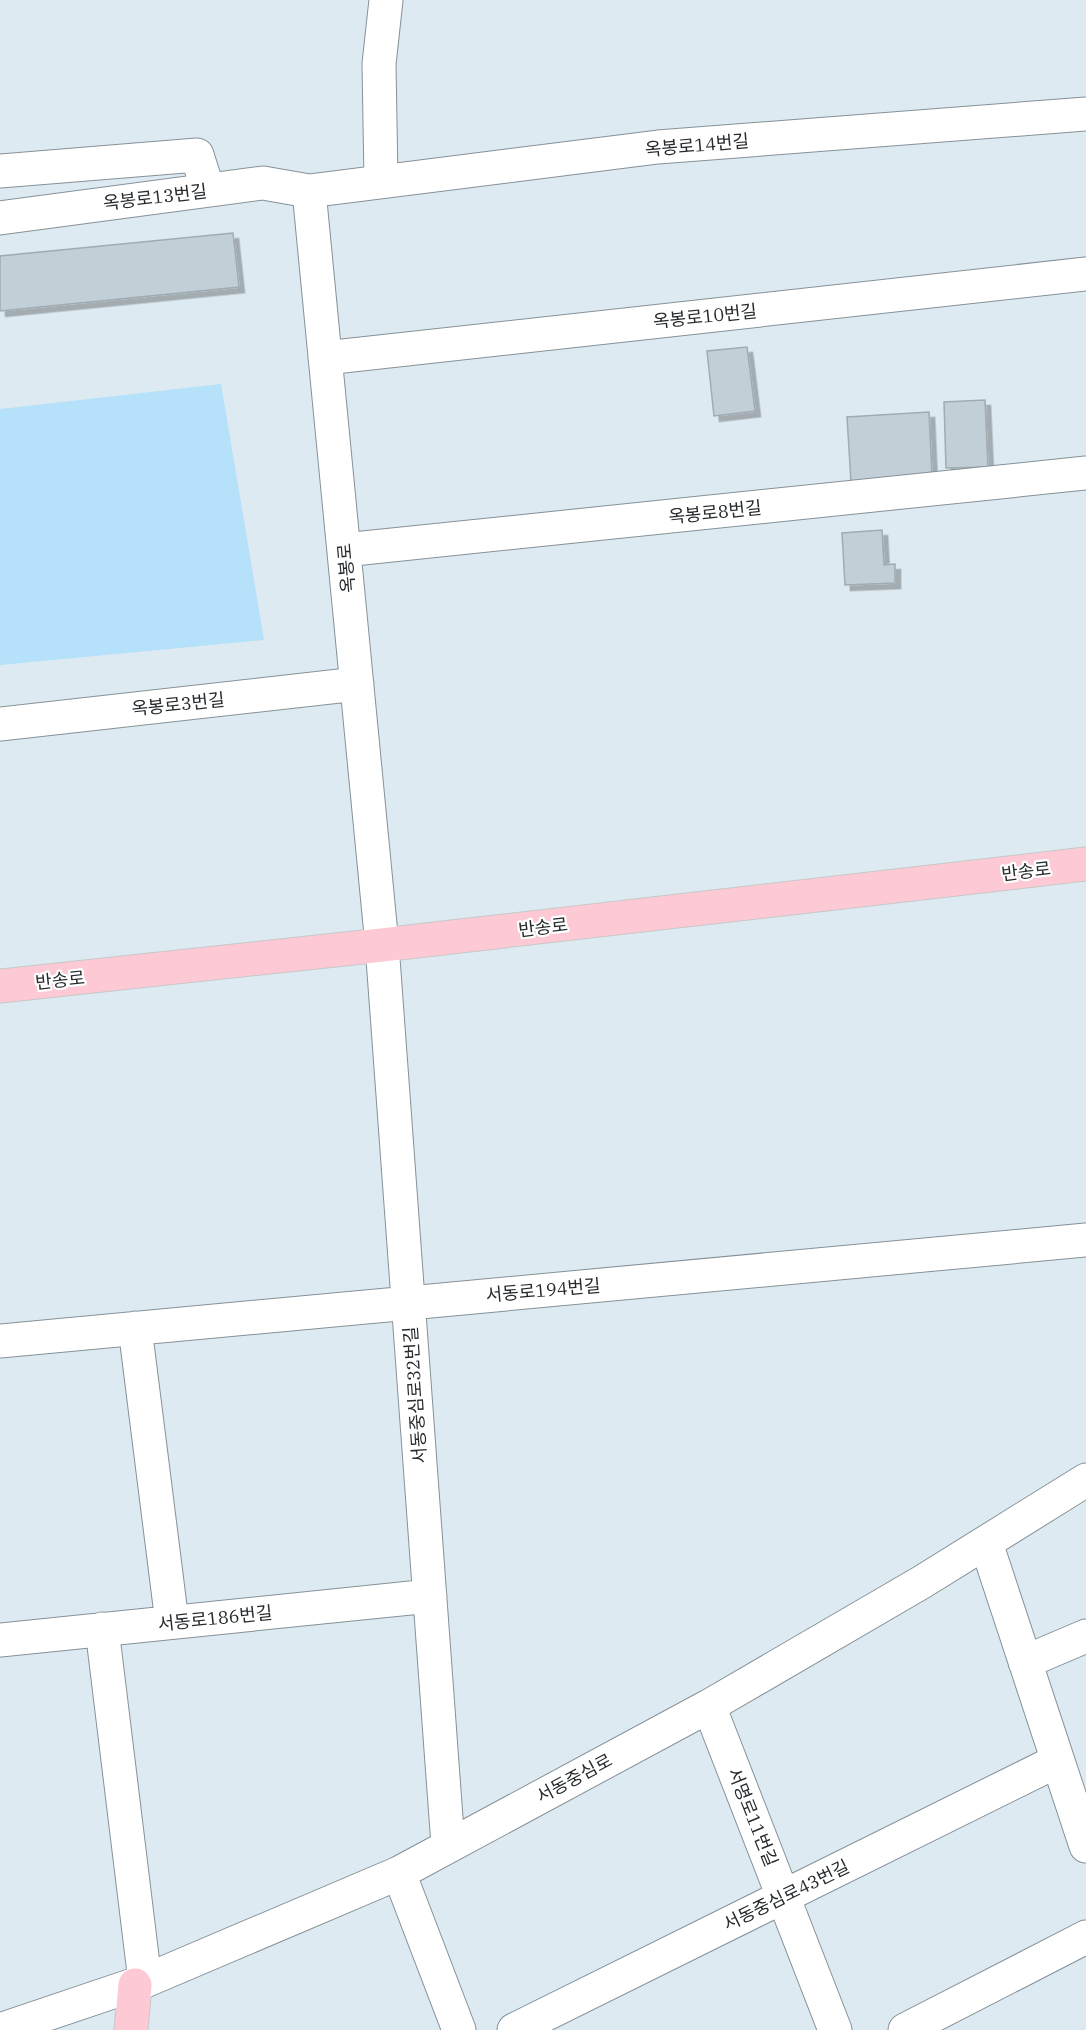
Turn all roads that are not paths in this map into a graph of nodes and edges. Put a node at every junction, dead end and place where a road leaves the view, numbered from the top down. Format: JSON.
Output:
{"nodes":[{"id":1,"x":386,"y":0,"type":"edge"},
{"id":2,"x":1086,"y":114,"type":"edge"},
{"id":3,"x":0,"y":171,"type":"edge"},
{"id":4,"x":381,"y":181,"type":"junction"},
{"id":5,"x":208,"y":190,"type":"junction"},
{"id":6,"x":309,"y":191,"type":"junction"},
{"id":7,"x":0,"y":218,"type":"edge"},
{"id":8,"x":1086,"y":274,"type":"edge"},
{"id":9,"x":325,"y":358,"type":"junction"},
{"id":10,"x":1086,"y":473,"type":"edge"},
{"id":11,"x":344,"y":550,"type":"junction"},
{"id":12,"x":357,"y":684,"type":"junction"},
{"id":13,"x":0,"y":724,"type":"edge"},
{"id":14,"x":1086,"y":864,"type":"edge"},
{"id":15,"x":382,"y":945,"type":"junction"},
{"id":16,"x":0,"y":986,"type":"edge"},
{"id":17,"x":1086,"y":1240,"type":"edge"},
{"id":18,"x":408,"y":1303,"type":"junction"},
{"id":19,"x":135,"y":1328,"type":"junction"},
{"id":20,"x":0,"y":1341,"type":"edge"},
{"id":21,"x":1086,"y":1480,"type":"edge"},
{"id":22,"x":986,"y":1543,"type":"junction"},
{"id":23,"x":430,"y":1596,"type":"junction"},
{"id":24,"x":172,"y":1622,"type":"junction"},
{"id":25,"x":102,"y":1629,"type":"junction"},
{"id":26,"x":1086,"y":1636,"type":"edge"},
{"id":27,"x":0,"y":1640,"type":"edge"},
{"id":28,"x":1025,"y":1662,"type":"junction"},
{"id":29,"x":709,"y":1706,"type":"junction"},
{"id":30,"x":1069,"y":1771,"type":"edge"},
{"id":31,"x":448,"y":1845,"type":"junction"},
{"id":32,"x":1086,"y":1846,"type":"edge"},
{"id":33,"x":399,"y":1873,"type":"junction"},
{"id":34,"x":784,"y":1896,"type":"junction"},
{"id":35,"x":1086,"y":1937,"type":"edge"},
{"id":36,"x":140,"y":1983,"type":"junction"},
{"id":37,"x":0,"y":2030,"type":"edge"},
{"id":38,"x":131,"y":2030,"type":"edge"},
{"id":39,"x":459,"y":2030,"type":"edge"},
{"id":40,"x":514,"y":2030,"type":"edge"},
{"id":41,"x":835,"y":2030,"type":"edge"},
{"id":42,"x":905,"y":2030,"type":"edge"}],
"edges":[{"from":1,"to":4,"type":"street"},
{"from":2,"to":4,"type":"street","name":"옥봉로14번길"},
{"from":3,"to":5,"type":"street"},
{"from":4,"to":6,"type":"street","name":"옥봉로14번길"},
{"from":5,"to":6,"type":"street","name":"옥봉로13번길"},
{"from":5,"to":7,"type":"street","name":"옥봉로13번길"},
{"from":6,"to":9,"type":"street","name":"옥봉로"},
{"from":8,"to":9,"type":"street","name":"옥봉로10번길"},
{"from":9,"to":11,"type":"street","name":"옥봉로"},
{"from":10,"to":11,"type":"street","name":"옥봉로8번길"},
{"from":11,"to":12,"type":"street","name":"옥봉로"},
{"from":12,"to":13,"type":"street","name":"옥봉로3번길"},
{"from":12,"to":15,"type":"street","name":"옥봉로"},
{"from":14,"to":15,"type":"main road","name":"반송로"},
{"from":15,"to":16,"type":"main road","name":"반송로"},
{"from":15,"to":18,"type":"street","name":"서동중심로32번길"},
{"from":17,"to":18,"type":"street","name":"서동로194번길"},
{"from":18,"to":19,"type":"street","name":"서동로194번길"},
{"from":18,"to":23,"type":"street","name":"서동중심로32번길"},
{"from":19,"to":20,"type":"street","name":"서동로194번길"},
{"from":19,"to":24,"type":"street"},
{"from":21,"to":22,"type":"street","name":"서동중심로"},
{"from":22,"to":28,"type":"street"},
{"from":22,"to":29,"type":"street","name":"서동중심로"},
{"from":23,"to":24,"type":"street","name":"서동로186번길"},
{"from":23,"to":31,"type":"street","name":"서동중심로32번길"},
{"from":24,"to":25,"type":"street","name":"서동로186번길"},
{"from":25,"to":27,"type":"street","name":"서동로186번길"},
{"from":25,"to":36,"type":"street"},
{"from":26,"to":28,"type":"street"},
{"from":28,"to":30,"type":"street"},
{"from":29,"to":31,"type":"street","name":"서동중심로"},
{"from":29,"to":34,"type":"street","name":"서명로11번길"},
{"from":30,"to":32,"type":"street"},
{"from":30,"to":34,"type":"street","name":"서동중심로43번길"},
{"from":31,"to":33,"type":"street","name":"서동중심로"},
{"from":33,"to":36,"type":"street","name":"서동중심로"},
{"from":33,"to":39,"type":"street"},
{"from":34,"to":40,"type":"street","name":"서동중심로43번길"},
{"from":34,"to":41,"type":"street","name":"서명로11번길"},
{"from":35,"to":42,"type":"street"},
{"from":36,"to":37,"type":"street","name":"서동중심로"},
{"from":36,"to":38,"type":"main road"}]}
